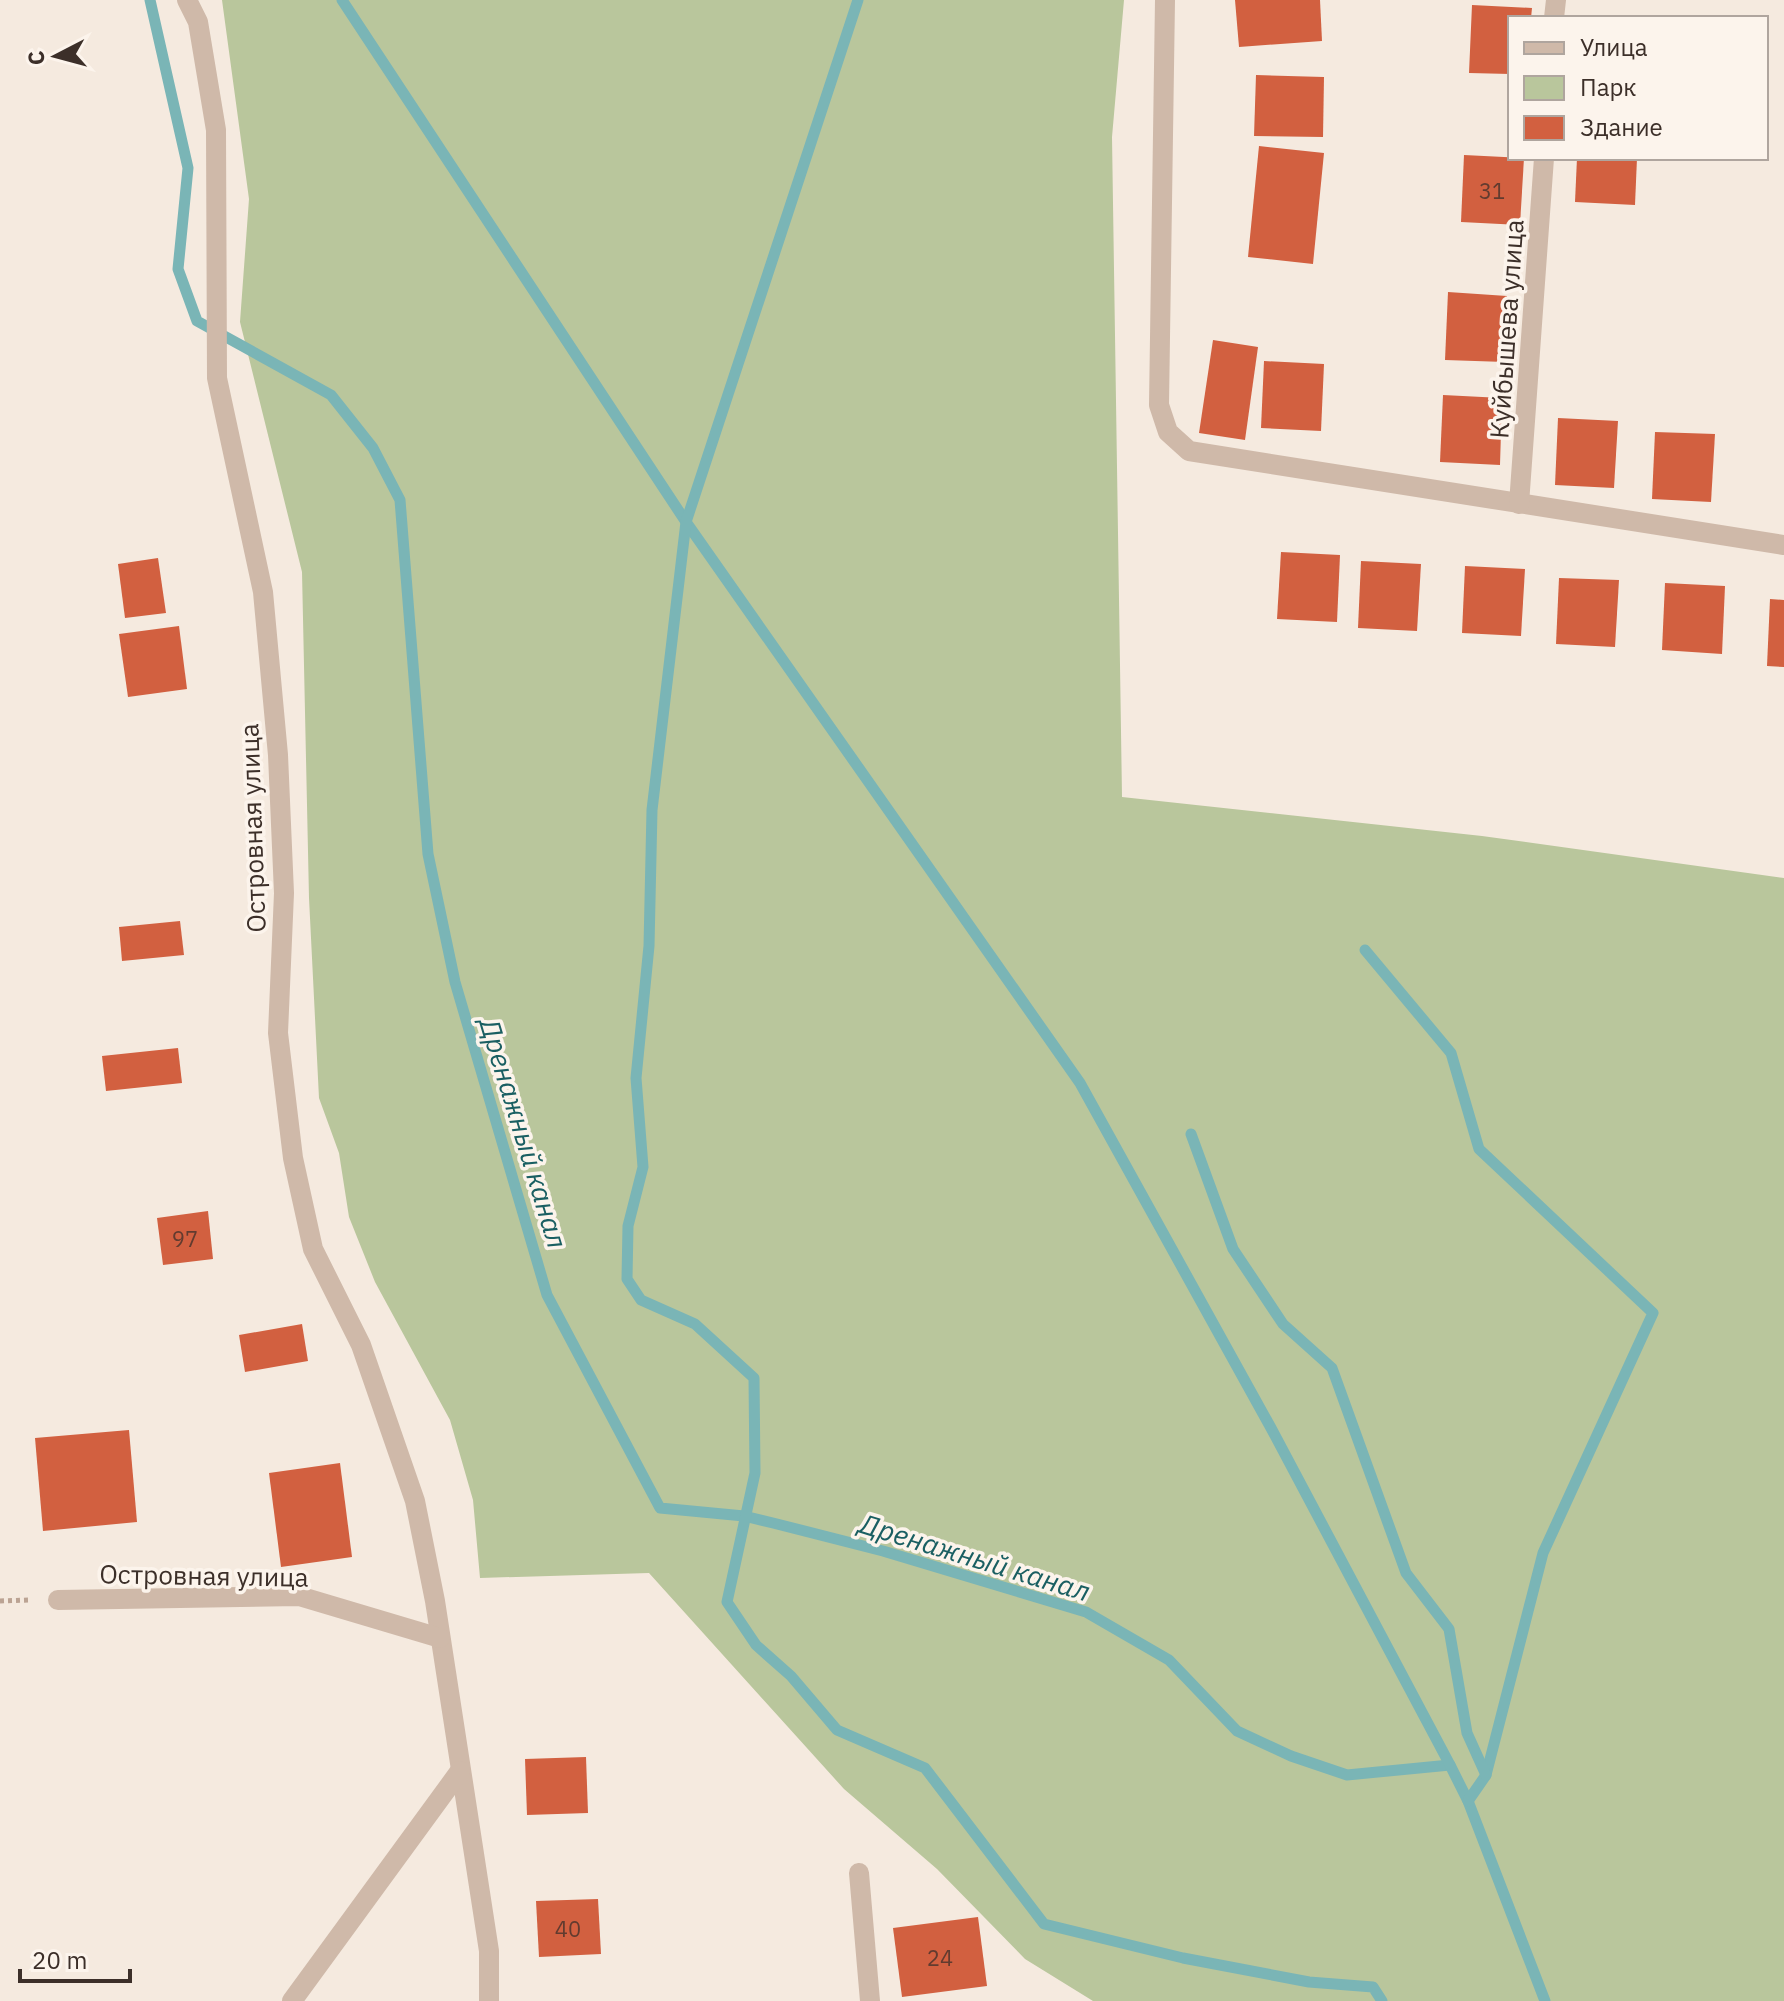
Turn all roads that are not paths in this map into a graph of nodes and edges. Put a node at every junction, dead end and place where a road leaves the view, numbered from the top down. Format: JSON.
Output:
{"nodes":[{"id":1,"x":187,"y":0,"type":"edge"},
{"id":2,"x":1165,"y":0,"type":"edge"},
{"id":3,"x":1544,"y":160,"type":"edge"},
{"id":4,"x":1519,"y":504,"type":"junction"},
{"id":5,"x":1784,"y":545,"type":"edge"},
{"id":6,"x":58,"y":1600,"type":"dead end"},
{"id":7,"x":440,"y":1638,"type":"junction"},
{"id":8,"x":460,"y":1771,"type":"junction"},
{"id":9,"x":859,"y":1873,"type":"dead end"},
{"id":10,"x":292,"y":2001,"type":"edge"},
{"id":11,"x":489,"y":2001,"type":"edge"},
{"id":12,"x":870,"y":2001,"type":"edge"}],
"edges":[{"from":1,"to":7,"type":"street","name":"Островная улица"},
{"from":2,"to":4,"type":"street"},
{"from":3,"to":4,"type":"street","name":"Куйбышева улица"},
{"from":4,"to":5,"type":"street"},
{"from":6,"to":7,"type":"street","name":"Островная улица"},
{"from":7,"to":8,"type":"street","name":"Островная улица"},
{"from":8,"to":10,"type":"street"},
{"from":8,"to":11,"type":"street","name":"Островная улица"},
{"from":9,"to":12,"type":"street"}]}
